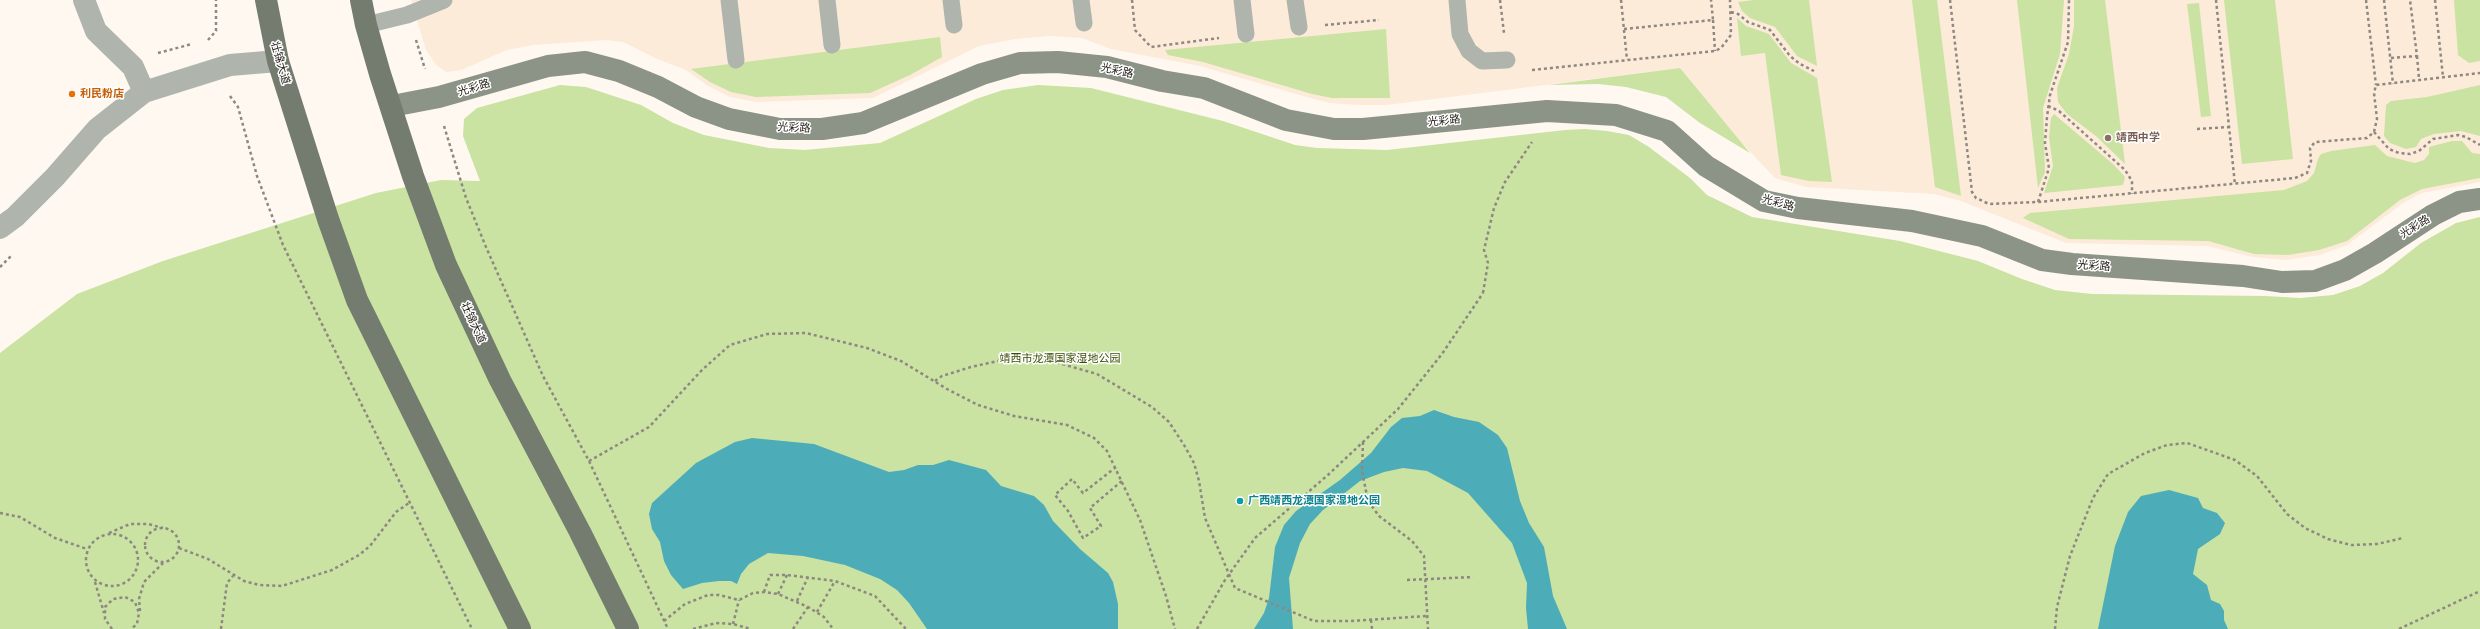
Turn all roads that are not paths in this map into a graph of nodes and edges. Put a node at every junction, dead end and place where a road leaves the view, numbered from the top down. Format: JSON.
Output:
{"nodes":[{"id":1,"x":84,"y":0,"type":"edge"},
{"id":2,"x":266,"y":0,"type":"edge"},
{"id":3,"x":361,"y":0,"type":"edge"},
{"id":4,"x":444,"y":0,"type":"edge"},
{"id":5,"x":729,"y":0,"type":"edge"},
{"id":6,"x":827,"y":0,"type":"edge"},
{"id":7,"x":951,"y":0,"type":"edge"},
{"id":8,"x":1082,"y":0,"type":"edge"},
{"id":9,"x":1242,"y":0,"type":"edge"},
{"id":10,"x":1296,"y":0,"type":"edge"},
{"id":11,"x":1457,"y":0,"type":"edge"},
{"id":12,"x":1084,"y":23,"type":"dead end"},
{"id":13,"x":366,"y":25,"type":"junction"},
{"id":14,"x":954,"y":25,"type":"dead end"},
{"id":15,"x":1299,"y":27,"type":"dead end"},
{"id":16,"x":1246,"y":34,"type":"dead end"},
{"id":17,"x":832,"y":45,"type":"dead end"},
{"id":18,"x":736,"y":60,"type":"dead end"},
{"id":19,"x":1507,"y":60,"type":"road end"},
{"id":20,"x":278,"y":61,"type":"junction"},
{"id":21,"x":144,"y":92,"type":"junction"},
{"id":22,"x":392,"y":106,"type":"junction"},
{"id":23,"x":2480,"y":199,"type":"edge"},
{"id":24,"x":0,"y":228,"type":"edge"},
{"id":25,"x":520,"y":629,"type":"edge"},
{"id":26,"x":628,"y":629,"type":"edge"}],
"edges":[{"from":1,"to":21,"type":"street"},
{"from":2,"to":20,"type":"main road","name":"壮锦大道"},
{"from":3,"to":13,"type":"main road","name":"壮锦大道"},
{"from":4,"to":13,"type":"lane"},
{"from":5,"to":18,"type":"lane"},
{"from":6,"to":17,"type":"lane"},
{"from":7,"to":14,"type":"lane"},
{"from":8,"to":12,"type":"lane"},
{"from":9,"to":16,"type":"lane"},
{"from":10,"to":15,"type":"lane"},
{"from":11,"to":19,"type":"lane"},
{"from":13,"to":22,"type":"main road","name":"壮锦大道"},
{"from":20,"to":21,"type":"street"},
{"from":20,"to":25,"type":"main road","name":"壮锦大道"},
{"from":21,"to":24,"type":"street"},
{"from":22,"to":23,"type":"street","name":"光彩路"},
{"from":22,"to":26,"type":"main road","name":"壮锦大道"}]}
